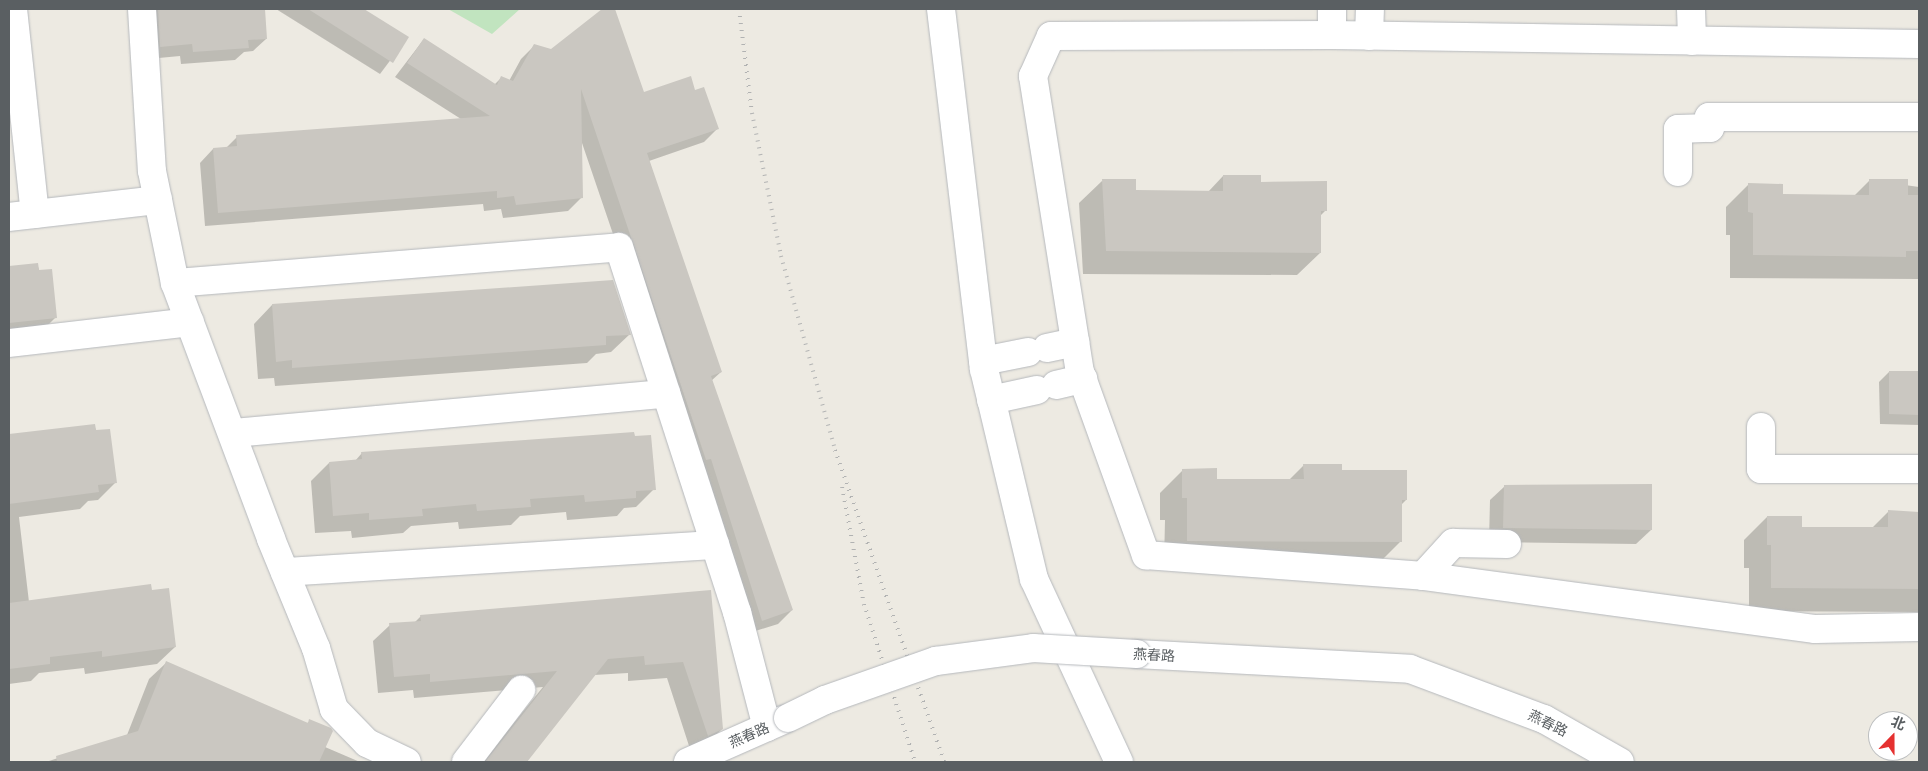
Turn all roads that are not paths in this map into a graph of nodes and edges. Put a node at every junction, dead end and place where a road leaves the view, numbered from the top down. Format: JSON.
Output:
{"nodes":[{"id":1,"x":13,"y":9,"type":"edge"},
{"id":2,"x":142,"y":9,"type":"edge"},
{"id":3,"x":942,"y":9,"type":"edge"},
{"id":4,"x":1370,"y":9,"type":"edge"},
{"id":5,"x":1690,"y":9,"type":"edge"},
{"id":6,"x":1332,"y":22,"type":"edge"},
{"id":7,"x":1369,"y":36,"type":"junction"},
{"id":8,"x":1692,"y":41,"type":"junction"},
{"id":9,"x":1919,"y":44,"type":"edge"},
{"id":10,"x":15,"y":81,"type":"edge"},
{"id":11,"x":1919,"y":117,"type":"edge"},
{"id":12,"x":1678,"y":172,"type":"dead end"},
{"id":13,"x":158,"y":200,"type":"junction"},
{"id":14,"x":35,"y":214,"type":"junction"},
{"id":15,"x":9,"y":217,"type":"edge"},
{"id":16,"x":175,"y":283,"type":"junction"},
{"id":17,"x":190,"y":322,"type":"junction"},
{"id":18,"x":1075,"y":342,"type":"junction"},
{"id":19,"x":9,"y":343,"type":"edge"},
{"id":20,"x":983,"y":361,"type":"junction"},
{"id":21,"x":1083,"y":379,"type":"junction"},
{"id":22,"x":666,"y":394,"type":"junction"},
{"id":23,"x":991,"y":400,"type":"junction"},
{"id":24,"x":1761,"y":427,"type":"dead end"},
{"id":25,"x":234,"y":433,"type":"junction"},
{"id":26,"x":1919,"y":469,"type":"edge"},
{"id":27,"x":1506,"y":544,"type":"dead end"},
{"id":28,"x":715,"y":545,"type":"junction"},
{"id":29,"x":285,"y":572,"type":"junction"},
{"id":30,"x":1423,"y":576,"type":"junction"},
{"id":31,"x":1919,"y":627,"type":"edge"},
{"id":32,"x":521,"y":690,"type":"dead end"},
{"id":33,"x":778,"y":722,"type":"junction"},
{"id":34,"x":407,"y":762,"type":"edge"},
{"id":35,"x":466,"y":762,"type":"edge"},
{"id":36,"x":688,"y":762,"type":"edge"},
{"id":37,"x":1119,"y":762,"type":"edge"},
{"id":38,"x":1620,"y":762,"type":"edge"}],
"edges":[{"from":1,"to":10,"type":"street"},
{"from":2,"to":13,"type":"street"},
{"from":3,"to":20,"type":"street"},
{"from":4,"to":7,"type":"street"},
{"from":5,"to":8,"type":"street"},
{"from":6,"to":7,"type":"street"},
{"from":6,"to":18,"type":"street"},
{"from":7,"to":8,"type":"street"},
{"from":8,"to":9,"type":"street"},
{"from":10,"to":14,"type":"street"},
{"from":11,"to":12,"type":"street"},
{"from":13,"to":14,"type":"street"},
{"from":13,"to":16,"type":"street"},
{"from":14,"to":15,"type":"street"},
{"from":16,"to":17,"type":"street"},
{"from":16,"to":22,"type":"street"},
{"from":17,"to":19,"type":"street"},
{"from":17,"to":25,"type":"street"},
{"from":18,"to":20,"type":"street"},
{"from":18,"to":21,"type":"street"},
{"from":20,"to":23,"type":"street"},
{"from":21,"to":23,"type":"street"},
{"from":21,"to":30,"type":"street"},
{"from":22,"to":25,"type":"street"},
{"from":22,"to":28,"type":"street"},
{"from":23,"to":37,"type":"street"},
{"from":24,"to":26,"type":"street"},
{"from":25,"to":29,"type":"street"},
{"from":27,"to":30,"type":"street"},
{"from":28,"to":29,"type":"street"},
{"from":28,"to":33,"type":"street"},
{"from":29,"to":34,"type":"street"},
{"from":30,"to":31,"type":"street"},
{"from":32,"to":35,"type":"street"},
{"from":33,"to":36,"type":"street","name":"燕春路"},
{"from":33,"to":38,"type":"street","name":"燕春路","bridge":true}]}
